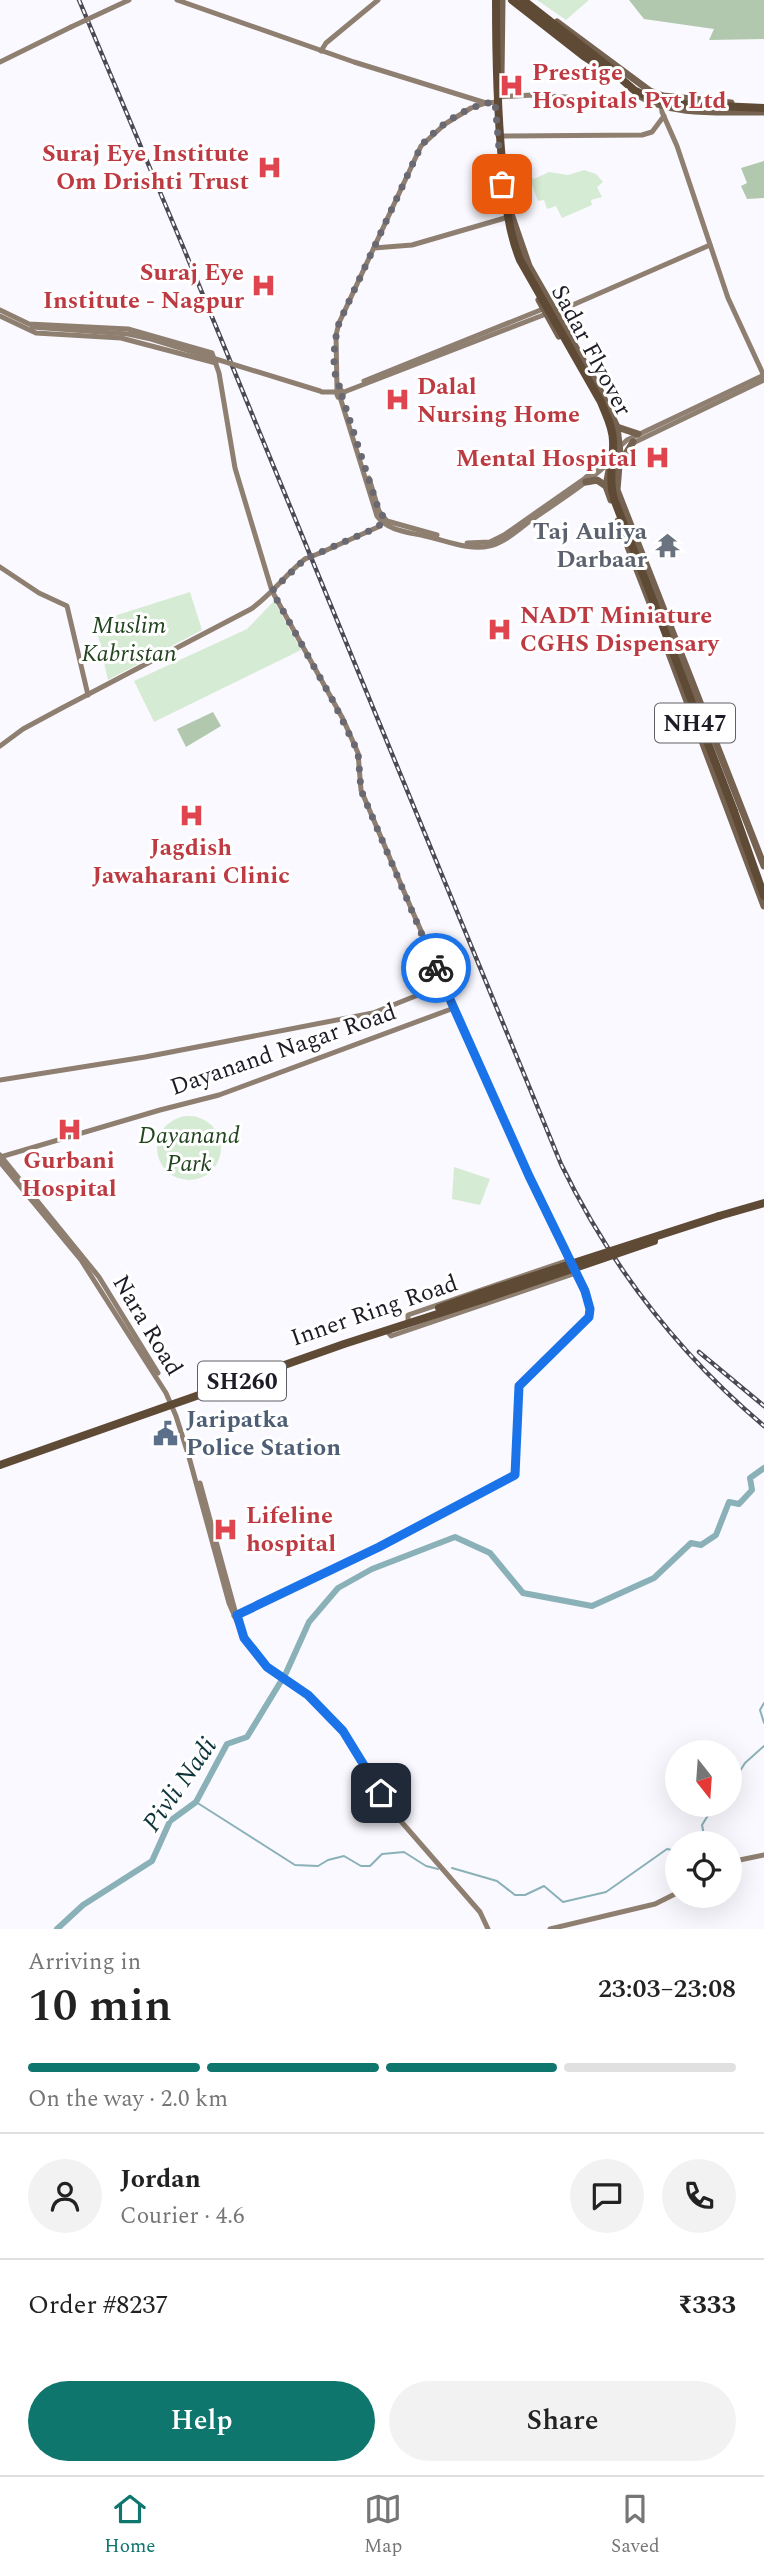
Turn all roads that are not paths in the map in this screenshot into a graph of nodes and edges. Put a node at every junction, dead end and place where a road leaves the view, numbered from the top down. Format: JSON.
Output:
{"nodes":[{"id":1,"x":129,"y":0,"type":"edge"},
{"id":2,"x":177,"y":0,"type":"edge"},
{"id":3,"x":378,"y":0,"type":"edge"},
{"id":4,"x":514,"y":0,"type":"edge"},
{"id":5,"x":523,"y":0,"type":"edge"},
{"id":6,"x":529,"y":0,"type":"edge"},
{"id":7,"x":498,"y":1,"type":"edge"},
{"id":8,"x":321,"y":51,"type":"junction"},
{"id":9,"x":0,"y":62,"type":"edge"},
{"id":10,"x":636,"y":94,"type":"junction"},
{"id":11,"x":663,"y":96,"type":"junction"},
{"id":12,"x":498,"y":100,"type":"junction"},
{"id":13,"x":485,"y":103,"type":"junction"},
{"id":14,"x":660,"y":106,"type":"junction"},
{"id":15,"x":764,"y":108,"type":"edge"},
{"id":16,"x":664,"y":116,"type":"junction"},
{"id":17,"x":500,"y":136,"type":"junction"},
{"id":18,"x":505,"y":218,"type":"junction"},
{"id":19,"x":710,"y":244,"type":"junction"},
{"id":20,"x":374,"y":248,"type":"junction"},
{"id":21,"x":0,"y":310,"type":"edge"},
{"id":22,"x":548,"y":313,"type":"junction"},
{"id":23,"x":0,"y":316,"type":"edge"},
{"id":24,"x":30,"y":327,"type":"junction"},
{"id":25,"x":216,"y":363,"type":"junction"},
{"id":26,"x":764,"y":376,"type":"edge"},
{"id":27,"x":340,"y":393,"type":"junction"},
{"id":28,"x":617,"y":427,"type":"junction"},
{"id":29,"x":638,"y":434,"type":"junction"},
{"id":30,"x":633,"y":442,"type":"junction"},
{"id":31,"x":615,"y":454,"type":"junction"},
{"id":32,"x":618,"y":467,"type":"junction"},
{"id":33,"x":586,"y":482,"type":"junction"},
{"id":34,"x":606,"y":486,"type":"junction"},
{"id":35,"x":548,"y":506,"type":"junction"},
{"id":36,"x":384,"y":521,"type":"junction"},
{"id":37,"x":0,"y":567,"type":"edge"},
{"id":38,"x":272,"y":591,"type":"junction"},
{"id":39,"x":683,"y":653,"type":"junction"},
{"id":40,"x":671,"y":658,"type":"junction"},
{"id":41,"x":88,"y":695,"type":"junction"},
{"id":42,"x":0,"y":746,"type":"edge"},
{"id":43,"x":739,"y":812,"type":"junction"},
{"id":44,"x":742,"y":826,"type":"junction"},
{"id":45,"x":763,"y":862,"type":"edge"},
{"id":46,"x":762,"y":884,"type":"edge"},
{"id":47,"x":764,"y":896,"type":"edge"},
{"id":48,"x":764,"y":906,"type":"edge"},
{"id":49,"x":443,"y":985,"type":"junction"},
{"id":50,"x":454,"y":1008,"type":"junction"},
{"id":51,"x":0,"y":1080,"type":"edge"},
{"id":52,"x":0,"y":1158,"type":"edge"},
{"id":53,"x":764,"y":1203,"type":"edge"},
{"id":54,"x":764,"y":1208,"type":"edge"},
{"id":55,"x":720,"y":1219,"type":"junction"},
{"id":56,"x":569,"y":1260,"type":"junction"},
{"id":57,"x":576,"y":1273,"type":"junction"},
{"id":58,"x":483,"y":1296,"type":"junction"},
{"id":59,"x":408,"y":1319,"type":"junction"},
{"id":60,"x":386,"y":1330,"type":"junction"},
{"id":61,"x":172,"y":1403,"type":"junction"},
{"id":62,"x":0,"y":1463,"type":"edge"},
{"id":63,"x":236,"y":1618,"type":"junction"},
{"id":64,"x":764,"y":1855,"type":"edge"},
{"id":65,"x":742,"y":1860,"type":"edge"},
{"id":66,"x":665,"y":1899,"type":"edge"},
{"id":67,"x":488,"y":1929,"type":"edge"},
{"id":68,"x":550,"y":1929,"type":"edge"}],
"edges":[{"from":1,"to":9,"type":"street","bridge":true},
{"from":2,"to":8,"type":"street"},
{"from":3,"to":8,"type":"street"},
{"from":4,"to":7,"type":"main road"},
{"from":4,"to":10,"type":"main road"},
{"from":4,"to":15,"type":"highway","bridge":true},
{"from":5,"to":15,"type":"highway","bridge":true},
{"from":6,"to":11,"type":"main road"},
{"from":7,"to":12,"type":"main road"},
{"from":7,"to":43,"type":"highway","name":"Sadar Flyover","number":"NH47","bridge":true},
{"from":8,"to":13,"type":"street"},
{"from":10,"to":12,"type":"street"},
{"from":10,"to":14,"type":"main road"},
{"from":11,"to":14,"type":"street"},
{"from":11,"to":15,"type":"main road"},
{"from":12,"to":13,"type":"street"},
{"from":12,"to":17,"type":"main road"},
{"from":13,"to":20,"type":"street"},
{"from":14,"to":15,"type":"main road"},
{"from":14,"to":16,"type":"street"},
{"from":16,"to":17,"type":"street"},
{"from":16,"to":19,"type":"street"},
{"from":17,"to":18,"type":"main road","number":"NH47"},
{"from":17,"to":22,"type":"main road"},
{"from":18,"to":20,"type":"street"},
{"from":18,"to":22,"type":"main road","number":"NH47"},
{"from":19,"to":22,"type":"street"},
{"from":19,"to":26,"type":"street"},
{"from":20,"to":27,"type":"street"},
{"from":21,"to":24,"type":"street"},
{"from":22,"to":27,"type":"street"},
{"from":22,"to":28,"type":"main road"},
{"from":22,"to":31,"type":"main road","number":"NH47"},
{"from":23,"to":24,"type":"street"},
{"from":24,"to":25,"type":"street"},
{"from":24,"to":25,"type":"street"},
{"from":24,"to":27,"type":"street","bridge":true},
{"from":25,"to":38,"type":"street"},
{"from":26,"to":29,"type":"street"},
{"from":26,"to":30,"type":"street"},
{"from":27,"to":36,"type":"street"},
{"from":28,"to":29,"type":"main road"},
{"from":28,"to":31,"type":"main road"},
{"from":29,"to":31,"type":"street"},
{"from":30,"to":31,"type":"street"},
{"from":30,"to":32,"type":"main road"},
{"from":31,"to":32,"type":"main road","number":"NH47"},
{"from":31,"to":33,"type":"street"},
{"from":31,"to":34,"type":"main road","number":"NH47"},
{"from":31,"to":35,"type":"street"},
{"from":32,"to":39,"type":"main road","number":"NH47"},
{"from":33,"to":34,"type":"main road"},
{"from":33,"to":35,"type":"street"},
{"from":34,"to":40,"type":"main road","number":"NH47"},
{"from":35,"to":36,"type":"street"},
{"from":36,"to":38,"type":"street","bridge":true},
{"from":37,"to":41,"type":"street"},
{"from":38,"to":41,"type":"street"},
{"from":38,"to":49,"type":"street"},
{"from":39,"to":40,"type":"main road"},
{"from":39,"to":43,"type":"main road"},
{"from":40,"to":44,"type":"main road","number":"NH47"},
{"from":41,"to":42,"type":"street"},
{"from":43,"to":44,"type":"highway","name":"Sadar Flyover"},
{"from":44,"to":45,"type":"main road","number":"NH47"},
{"from":44,"to":46,"type":"highway","number":"NH47"},
{"from":44,"to":46,"type":"highway","number":"NH47"},
{"from":44,"to":48,"type":"main road","number":"NH47"},
{"from":46,"to":47,"type":"highway","number":"NH47"},
{"from":49,"to":50,"type":"street"},
{"from":49,"to":51,"type":"street"},
{"from":50,"to":52,"type":"street","name":"Dayanand Nagar Road"},
{"from":50,"to":56,"type":"street"},
{"from":52,"to":61,"type":"street","name":"Nara Road"},
{"from":52,"to":61,"type":"street","name":"Nara Road"},
{"from":53,"to":55,"type":"highway","name":"Inner Ring Road","number":"SH260"},
{"from":54,"to":55,"type":"highway","name":"Inner Ring Road","number":"SH260"},
{"from":55,"to":58,"type":"highway","name":"Inner Ring Road","number":"SH260","bridge":true},
{"from":56,"to":57,"type":"street"},
{"from":56,"to":59,"type":"street"},
{"from":57,"to":60,"type":"street"},
{"from":57,"to":63,"type":"street"},
{"from":58,"to":59,"type":"highway","name":"Inner Ring Road"},
{"from":58,"to":60,"type":"highway","name":"Inner Ring Road","number":"SH260"},
{"from":59,"to":61,"type":"highway","name":"Inner Ring Road"},
{"from":60,"to":61,"type":"highway","name":"Inner Ring Road","number":"SH260"},
{"from":61,"to":62,"type":"highway","name":"Inner Ring Road"},
{"from":61,"to":63,"type":"street","name":"Nara Road"},
{"from":63,"to":67,"type":"street","name":"Nara Road"},
{"from":64,"to":65,"type":"street"},
{"from":66,"to":68,"type":"street"}]}
